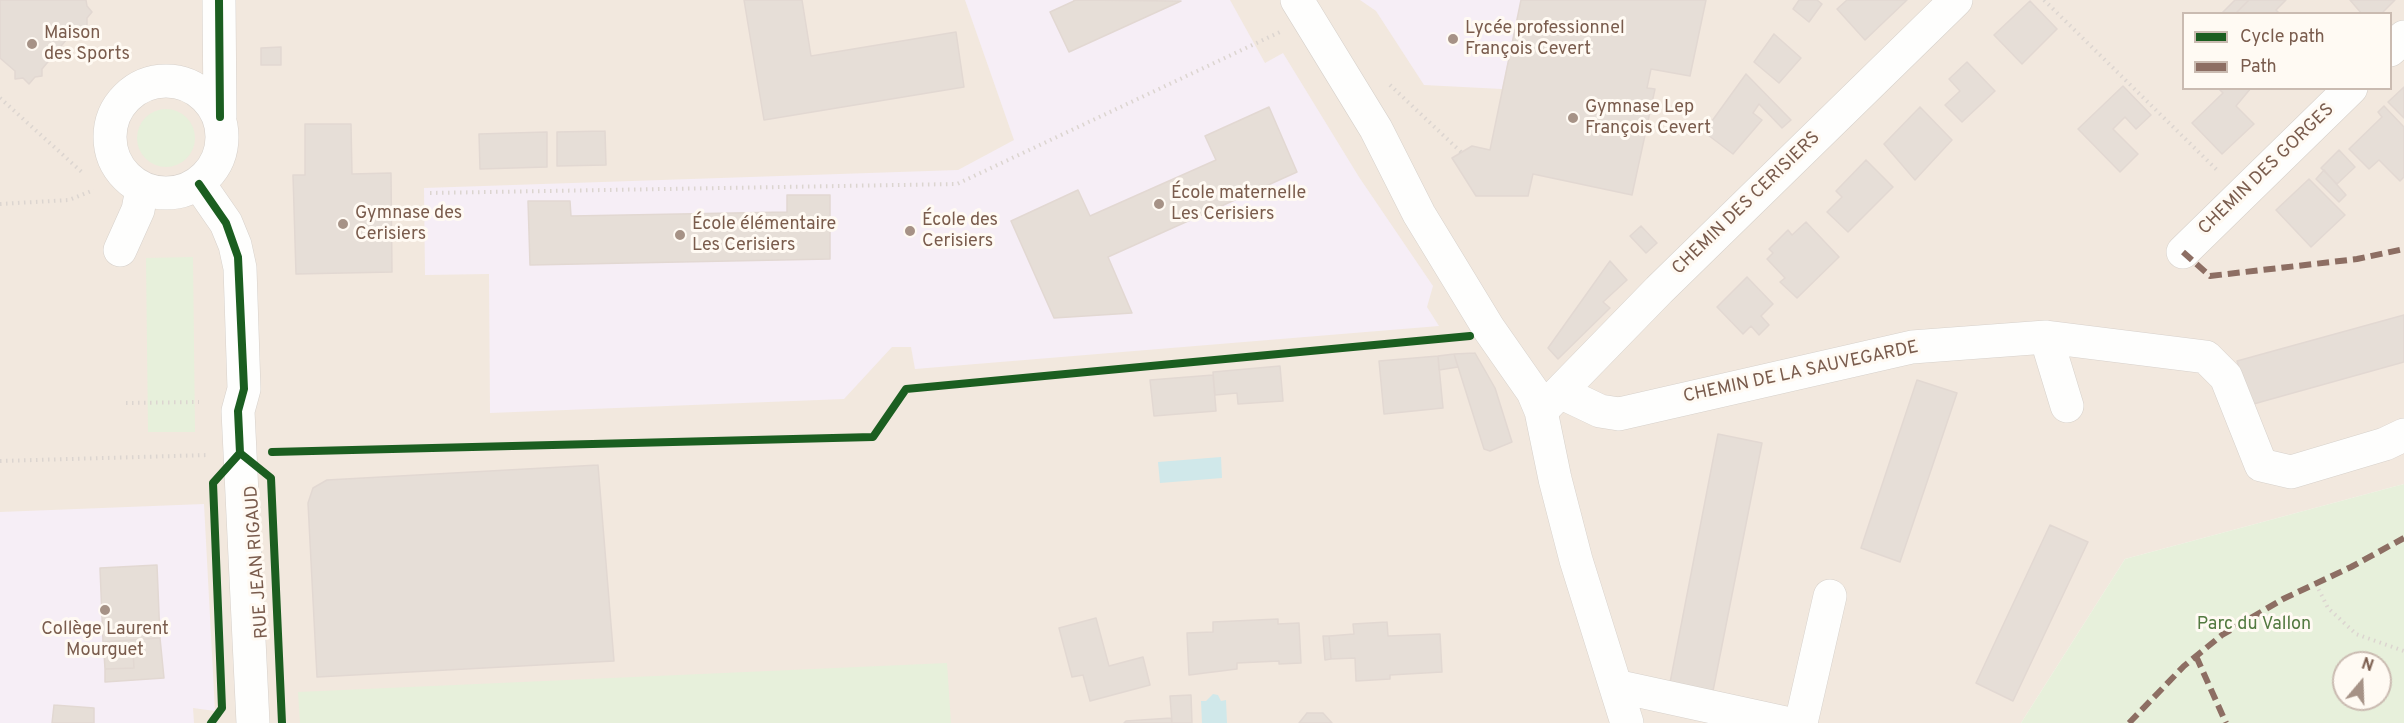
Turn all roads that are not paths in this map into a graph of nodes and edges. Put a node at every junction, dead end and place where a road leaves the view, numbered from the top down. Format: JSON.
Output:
{"nodes":[{"id":1,"x":1956,"y":0,"type":"edge"},
{"id":2,"x":218,"y":3,"type":"edge"},
{"id":3,"x":1291,"y":15,"type":"edge"},
{"id":4,"x":2404,"y":37,"type":"edge"},
{"id":5,"x":2392,"y":49,"type":"edge"},
{"id":6,"x":170,"y":80,"type":"junction"},
{"id":7,"x":2349,"y":90,"type":"edge"},
{"id":8,"x":220,"y":117,"type":"junction"},
{"id":9,"x":199,"y":184,"type":"junction"},
{"id":10,"x":142,"y":189,"type":"junction"},
{"id":11,"x":120,"y":250,"type":"dead end"},
{"id":12,"x":2182,"y":252,"type":"dead end"},
{"id":13,"x":2046,"y":337,"type":"junction"},
{"id":14,"x":1551,"y":401,"type":"junction"},
{"id":15,"x":2067,"y":406,"type":"dead end"},
{"id":16,"x":2404,"y":435,"type":"edge"},
{"id":17,"x":1830,"y":596,"type":"dead end"},
{"id":18,"x":1616,"y":686,"type":"junction"},
{"id":19,"x":252,"y":723,"type":"edge"},
{"id":20,"x":1627,"y":723,"type":"edge"},
{"id":21,"x":1786,"y":723,"type":"edge"},
{"id":22,"x":1802,"y":723,"type":"edge"}],
"edges":[{"from":1,"to":14,"type":"street","name":"CHEMIN DES CERISIERS"},
{"from":2,"to":6,"type":"street"},
{"from":2,"to":8,"type":"street"},
{"from":3,"to":14,"type":"street"},
{"from":4,"to":5,"type":"street"},
{"from":6,"to":8,"type":"street"},
{"from":6,"to":10,"type":"street"},
{"from":7,"to":12,"type":"street","name":"CHEMIN DES GORGES"},
{"from":8,"to":9,"type":"street"},
{"from":9,"to":10,"type":"street"},
{"from":9,"to":19,"type":"street","name":"RUE JEAN RIGAUD"},
{"from":10,"to":11,"type":"street"},
{"from":13,"to":14,"type":"street","name":"CHEMIN DE LA SAUVEGARDE"},
{"from":13,"to":15,"type":"street"},
{"from":13,"to":16,"type":"street","name":"CHEMIN DE LA SAUVEGARDE"},
{"from":14,"to":18,"type":"street"},
{"from":17,"to":22,"type":"street"},
{"from":18,"to":20,"type":"street"},
{"from":18,"to":21,"type":"street"}]}
